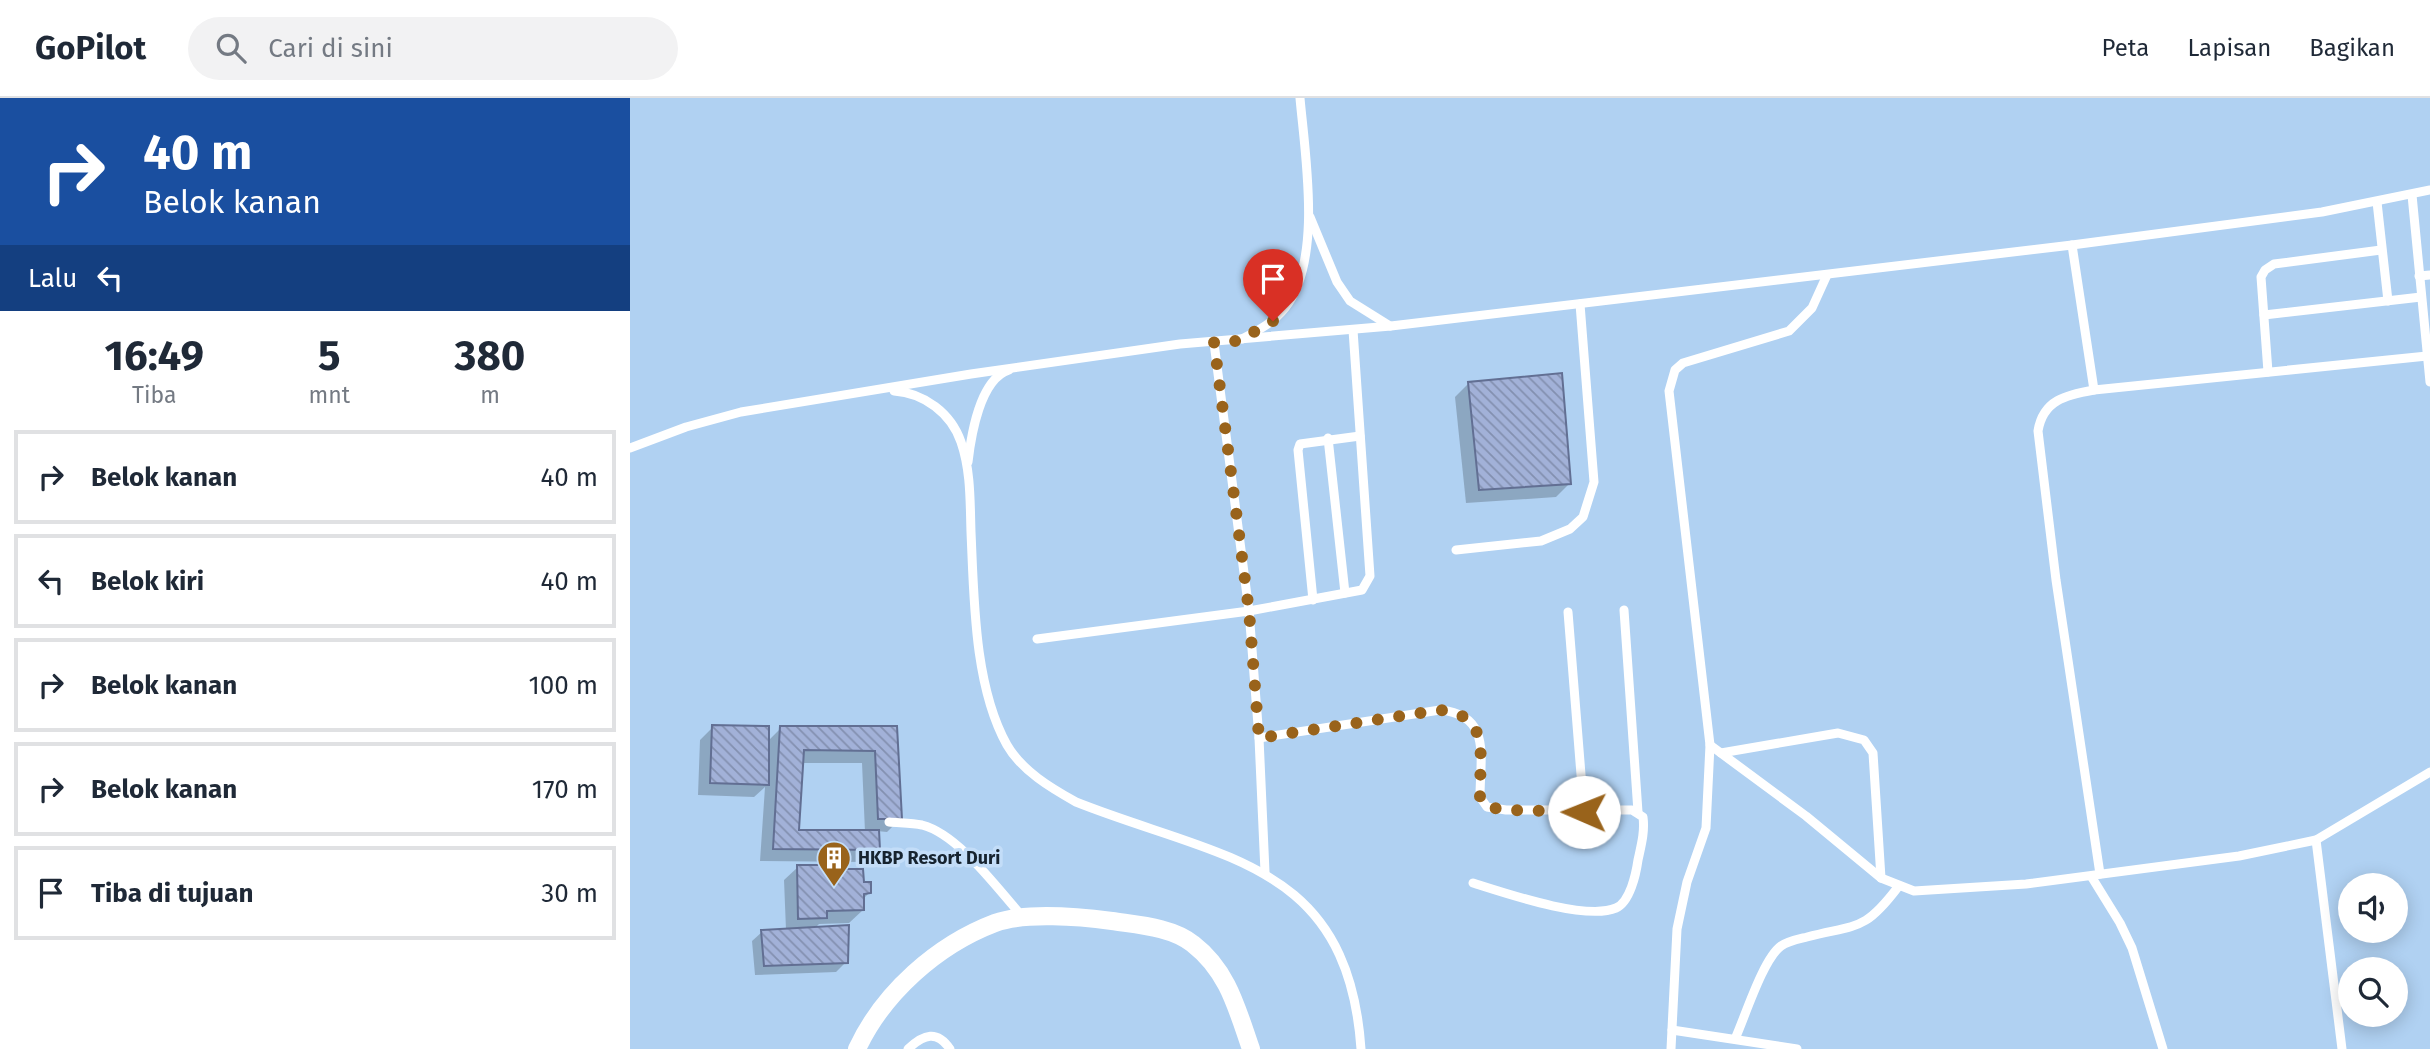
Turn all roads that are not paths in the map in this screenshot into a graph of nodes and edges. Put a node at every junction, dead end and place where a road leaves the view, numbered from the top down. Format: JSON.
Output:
{"nodes":[{"id":1,"x":1300,"y":98,"type":"edge"},
{"id":2,"x":2430,"y":190,"type":"edge"},
{"id":3,"x":2412,"y":195,"type":"junction"},
{"id":4,"x":2377,"y":202,"type":"junction"},
{"id":5,"x":1310,"y":215,"type":"junction"},
{"id":6,"x":2072,"y":245,"type":"junction"},
{"id":7,"x":2381,"y":250,"type":"junction"},
{"id":8,"x":1827,"y":275,"type":"junction"},
{"id":9,"x":2430,"y":275,"type":"edge"},
{"id":10,"x":2419,"y":276,"type":"junction"},
{"id":11,"x":2421,"y":297,"type":"junction"},
{"id":12,"x":2388,"y":301,"type":"junction"},
{"id":13,"x":1580,"y":304,"type":"junction"},
{"id":14,"x":2264,"y":315,"type":"junction"},
{"id":15,"x":1391,"y":326,"type":"junction"},
{"id":16,"x":1353,"y":330,"type":"junction"},
{"id":17,"x":1238,"y":341,"type":"junction"},
{"id":18,"x":1214,"y":342,"type":"junction"},
{"id":19,"x":2427,"y":356,"type":"junction"},
{"id":20,"x":1026,"y":366,"type":"junction"},
{"id":21,"x":2268,"y":372,"type":"junction"},
{"id":22,"x":2430,"y":382,"type":"edge"},
{"id":23,"x":878,"y":390,"type":"junction"},
{"id":24,"x":2094,"y":390,"type":"junction"},
{"id":25,"x":1360,"y":436,"type":"junction"},
{"id":26,"x":1328,"y":438,"type":"junction"},
{"id":27,"x":630,"y":448,"type":"edge"},
{"id":28,"x":967,"y":467,"type":"junction"},
{"id":29,"x":1456,"y":550,"type":"dead end"},
{"id":30,"x":1345,"y":593,"type":"junction"},
{"id":31,"x":1313,"y":600,"type":"junction"},
{"id":32,"x":1624,"y":610,"type":"dead end"},
{"id":33,"x":1249,"y":611,"type":"junction"},
{"id":34,"x":1569,"y":612,"type":"dead end"},
{"id":35,"x":1037,"y":639,"type":"dead end"},
{"id":36,"x":1259,"y":738,"type":"junction"},
{"id":37,"x":1710,"y":745,"type":"junction"},
{"id":38,"x":1721,"y":753,"type":"junction"},
{"id":39,"x":2430,"y":772,"type":"edge"},
{"id":40,"x":1638,"y":811,"type":"junction"},
{"id":41,"x":1584,"y":812,"type":"junction"},
{"id":42,"x":889,"y":822,"type":"dead end"},
{"id":43,"x":2316,"y":840,"type":"junction"},
{"id":44,"x":1265,"y":872,"type":"junction"},
{"id":45,"x":2095,"y":875,"type":"junction"},
{"id":46,"x":1881,"y":878,"type":"junction"},
{"id":47,"x":1473,"y":883,"type":"dead end"},
{"id":48,"x":1898,"y":887,"type":"junction"},
{"id":49,"x":1025,"y":918,"type":"junction"},
{"id":50,"x":1672,"y":1030,"type":"junction"},
{"id":51,"x":1735,"y":1039,"type":"junction"},
{"id":52,"x":910,"y":1048,"type":"edge"},
{"id":53,"x":857,"y":1049,"type":"edge"},
{"id":54,"x":950,"y":1049,"type":"edge"},
{"id":55,"x":1251,"y":1049,"type":"edge"},
{"id":56,"x":1361,"y":1049,"type":"edge"},
{"id":57,"x":1671,"y":1049,"type":"edge"},
{"id":58,"x":1797,"y":1049,"type":"edge"},
{"id":59,"x":2164,"y":1049,"type":"edge"},
{"id":60,"x":2342,"y":1049,"type":"edge"}],
"edges":[{"from":1,"to":5,"type":"lane"},
{"from":2,"to":3,"type":"lane"},
{"from":3,"to":4,"type":"lane"},
{"from":3,"to":10,"type":"lane"},
{"from":4,"to":6,"type":"lane"},
{"from":4,"to":7,"type":"lane"},
{"from":5,"to":15,"type":"lane"},
{"from":5,"to":17,"type":"lane"},
{"from":6,"to":8,"type":"lane"},
{"from":6,"to":24,"type":"lane"},
{"from":7,"to":12,"type":"lane"},
{"from":7,"to":14,"type":"lane"},
{"from":8,"to":13,"type":"lane"},
{"from":8,"to":37,"type":"lane"},
{"from":9,"to":10,"type":"lane"},
{"from":10,"to":11,"type":"lane"},
{"from":11,"to":12,"type":"lane"},
{"from":11,"to":19,"type":"lane"},
{"from":12,"to":14,"type":"lane"},
{"from":13,"to":15,"type":"lane"},
{"from":13,"to":29,"type":"lane"},
{"from":14,"to":21,"type":"lane"},
{"from":15,"to":16,"type":"lane"},
{"from":16,"to":17,"type":"lane"},
{"from":16,"to":25,"type":"lane"},
{"from":17,"to":18,"type":"lane"},
{"from":18,"to":20,"type":"lane"},
{"from":18,"to":33,"type":"lane"},
{"from":19,"to":21,"type":"lane"},
{"from":19,"to":22,"type":"lane"},
{"from":20,"to":23,"type":"lane"},
{"from":20,"to":28,"type":"lane"},
{"from":21,"to":24,"type":"lane"},
{"from":23,"to":27,"type":"lane"},
{"from":23,"to":28,"type":"lane"},
{"from":24,"to":45,"type":"lane"},
{"from":25,"to":26,"type":"lane"},
{"from":25,"to":30,"type":"lane"},
{"from":26,"to":30,"type":"lane"},
{"from":26,"to":31,"type":"lane"},
{"from":28,"to":44,"type":"lane"},
{"from":30,"to":31,"type":"lane"},
{"from":31,"to":33,"type":"lane"},
{"from":32,"to":40,"type":"lane"},
{"from":33,"to":35,"type":"lane"},
{"from":33,"to":36,"type":"lane"},
{"from":34,"to":41,"type":"lane"},
{"from":36,"to":41,"type":"lane"},
{"from":36,"to":44,"type":"lane"},
{"from":37,"to":38,"type":"lane"},
{"from":37,"to":50,"type":"lane"},
{"from":38,"to":46,"type":"lane"},
{"from":38,"to":46,"type":"lane"},
{"from":39,"to":43,"type":"lane"},
{"from":40,"to":41,"type":"lane"},
{"from":40,"to":47,"type":"lane"},
{"from":42,"to":49,"type":"lane"},
{"from":43,"to":45,"type":"lane"},
{"from":43,"to":60,"type":"lane"},
{"from":44,"to":56,"type":"lane"},
{"from":45,"to":48,"type":"lane"},
{"from":45,"to":59,"type":"lane"},
{"from":46,"to":48,"type":"lane"},
{"from":48,"to":51,"type":"lane"},
{"from":49,"to":53,"type":"street"},
{"from":49,"to":55,"type":"street"},
{"from":50,"to":51,"type":"lane"},
{"from":50,"to":57,"type":"lane"},
{"from":51,"to":58,"type":"lane"},
{"from":52,"to":54,"type":"lane"}]}
